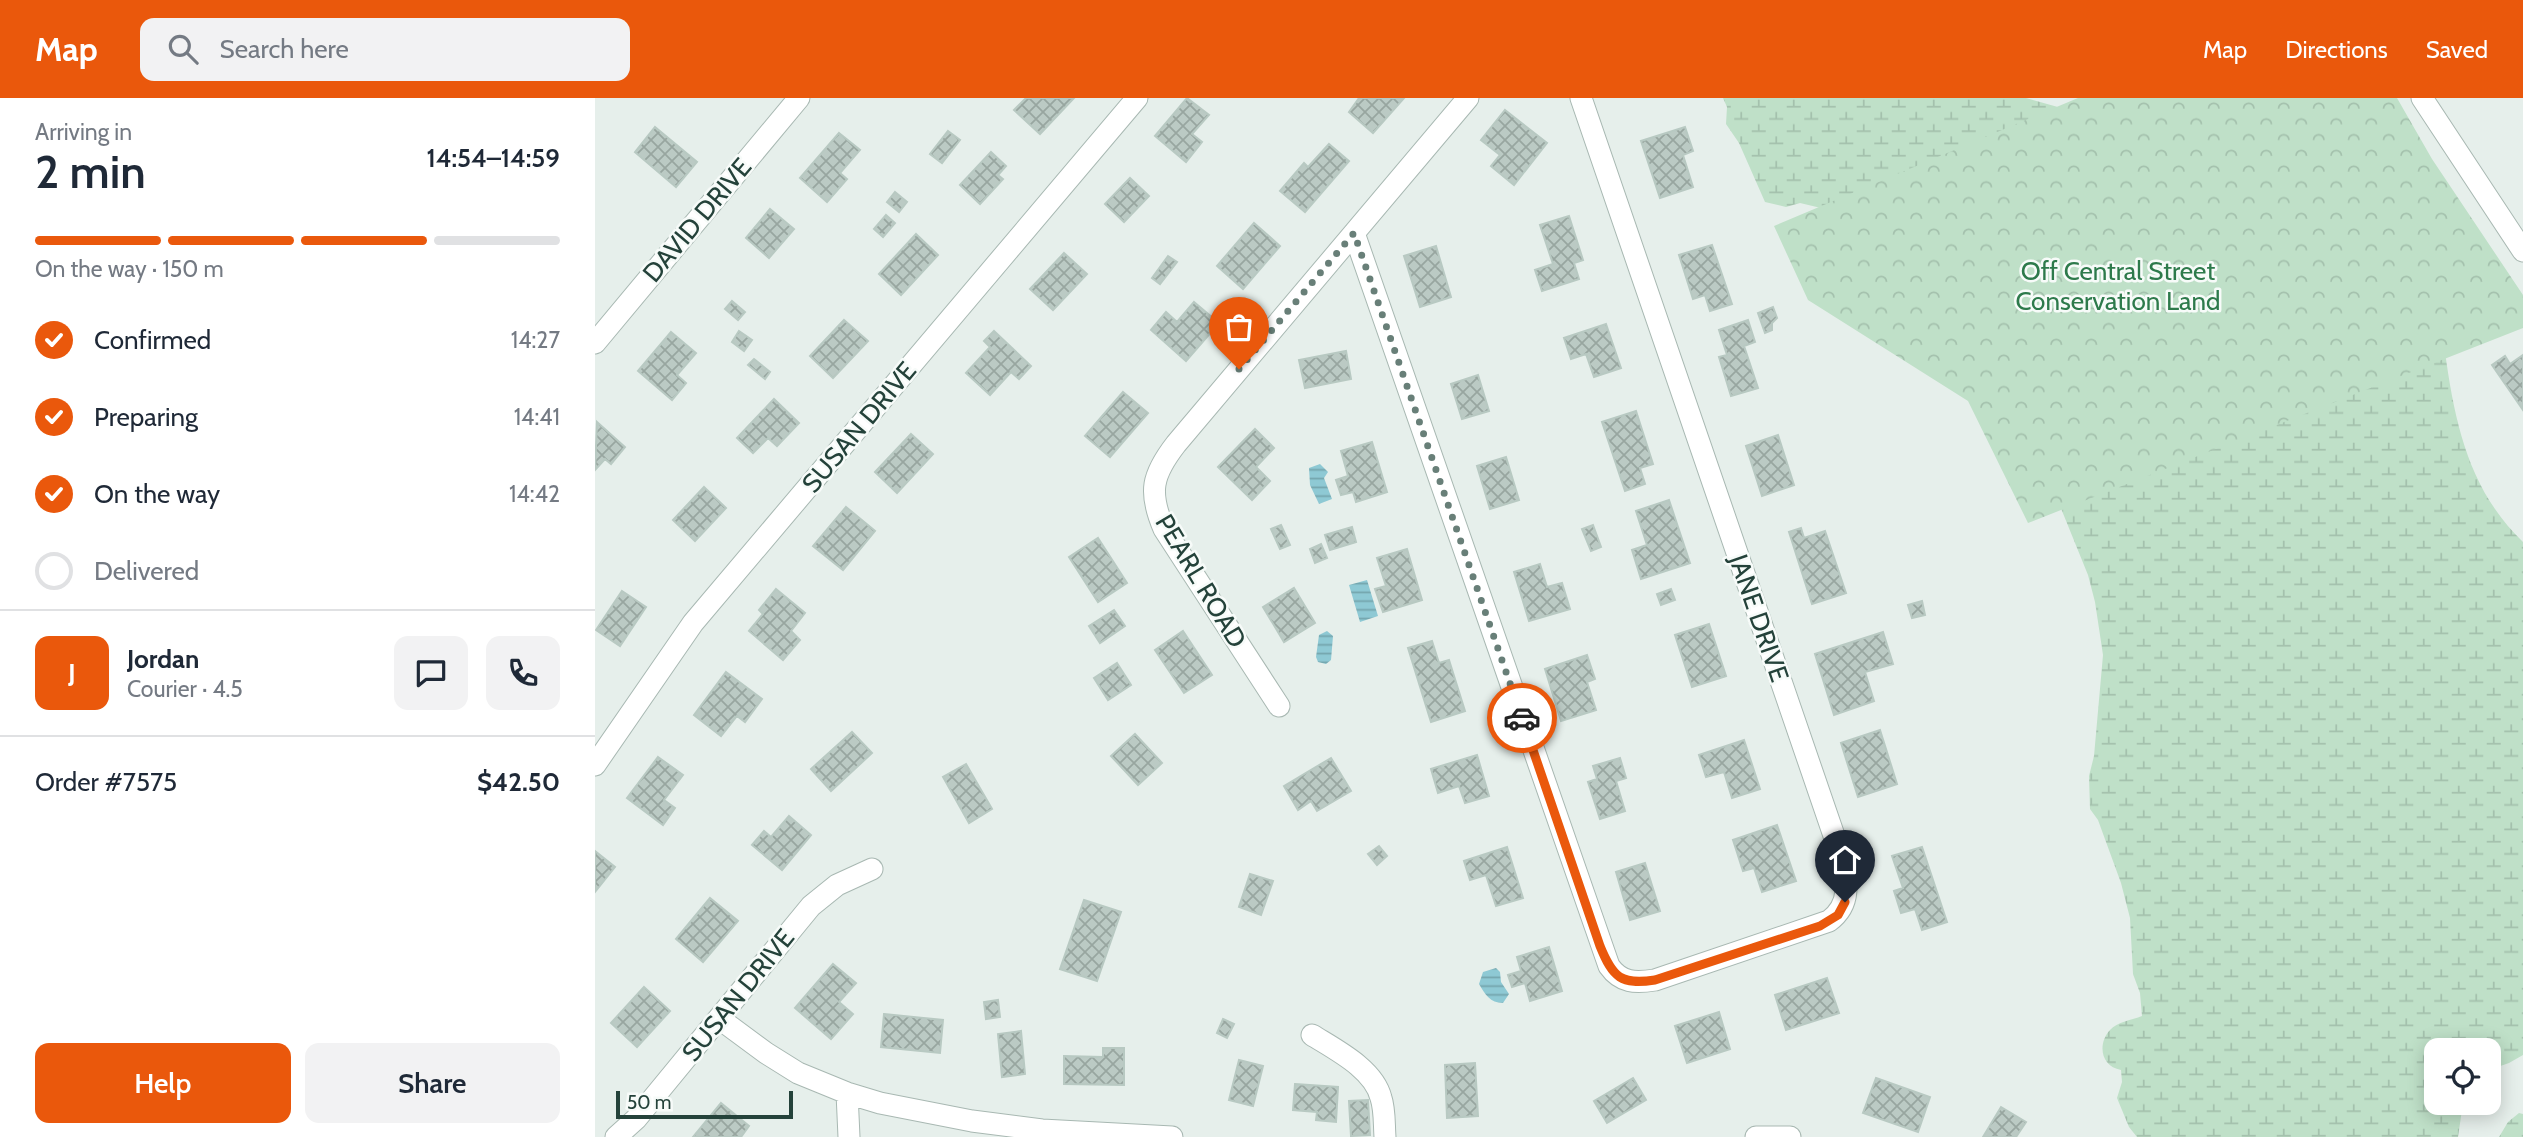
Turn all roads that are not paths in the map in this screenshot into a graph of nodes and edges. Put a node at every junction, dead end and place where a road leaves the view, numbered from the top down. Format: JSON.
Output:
{"nodes":[{"id":1,"x":799,"y":98,"type":"edge"},
{"id":2,"x":1137,"y":98,"type":"edge"},
{"id":3,"x":1468,"y":98,"type":"edge"},
{"id":4,"x":1581,"y":98,"type":"edge"},
{"id":5,"x":2422,"y":98,"type":"edge"},
{"id":6,"x":1354,"y":233,"type":"junction"},
{"id":7,"x":2523,"y":251,"type":"edge"},
{"id":8,"x":595,"y":343,"type":"edge"},
{"id":9,"x":1279,"y":706,"type":"dead end"},
{"id":10,"x":595,"y":765,"type":"edge"},
{"id":11,"x":872,"y":869,"type":"dead end"},
{"id":12,"x":720,"y":1019,"type":"junction"},
{"id":13,"x":1312,"y":1035,"type":"dead end"},
{"id":14,"x":847,"y":1093,"type":"junction"},
{"id":15,"x":616,"y":1137,"type":"edge"},
{"id":16,"x":849,"y":1137,"type":"edge"},
{"id":17,"x":1172,"y":1137,"type":"edge"},
{"id":18,"x":1385,"y":1137,"type":"edge"},
{"id":19,"x":1756,"y":1137,"type":"edge"},
{"id":20,"x":1790,"y":1137,"type":"edge"}],
"edges":[{"from":1,"to":8,"type":"street","name":"DAVID DRIVE"},
{"from":2,"to":10,"type":"street","name":"SUSAN DRIVE"},
{"from":3,"to":6,"type":"street","name":"PEARL ROAD"},
{"from":4,"to":6,"type":"street","name":"JANE DRIVE"},
{"from":5,"to":7,"type":"street"},
{"from":6,"to":9,"type":"street","name":"PEARL ROAD"},
{"from":11,"to":12,"type":"street","name":"SUSAN DRIVE"},
{"from":12,"to":14,"type":"street"},
{"from":12,"to":15,"type":"street","name":"SUSAN DRIVE"},
{"from":13,"to":18,"type":"street"},
{"from":14,"to":16,"type":"street"},
{"from":14,"to":17,"type":"street"},
{"from":19,"to":20,"type":"street"}]}
